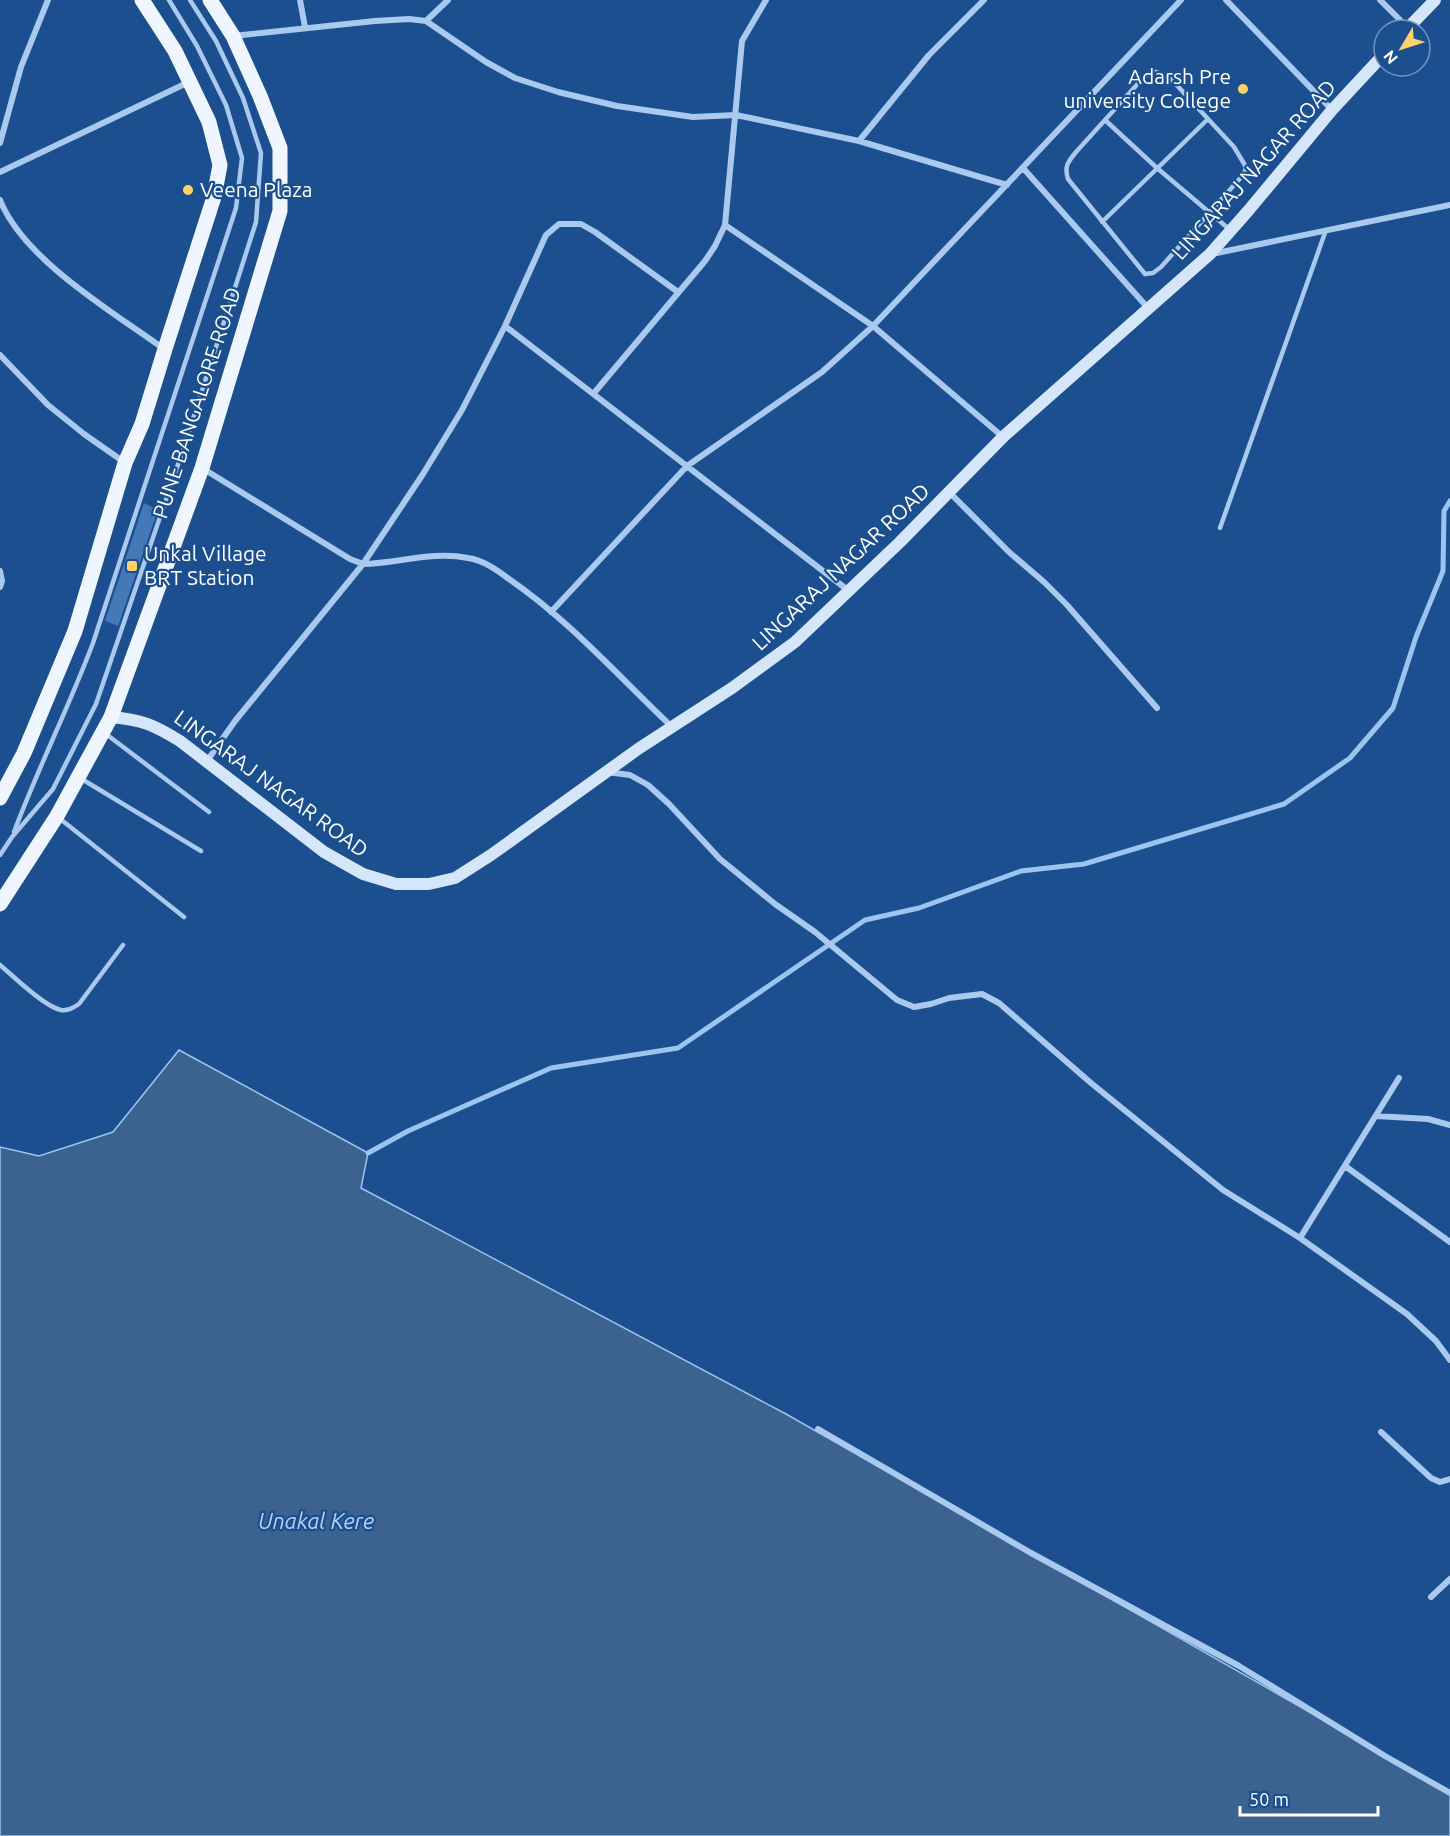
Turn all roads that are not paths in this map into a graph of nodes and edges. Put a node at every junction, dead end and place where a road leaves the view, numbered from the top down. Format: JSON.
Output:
{"nodes":[{"id":1,"x":48,"y":0,"type":"edge"},
{"id":2,"x":142,"y":0,"type":"edge"},
{"id":3,"x":169,"y":0,"type":"edge"},
{"id":4,"x":190,"y":0,"type":"edge"},
{"id":5,"x":210,"y":0,"type":"edge"},
{"id":6,"x":300,"y":0,"type":"edge"},
{"id":7,"x":448,"y":0,"type":"edge"},
{"id":8,"x":766,"y":0,"type":"edge"},
{"id":9,"x":984,"y":0,"type":"edge"},
{"id":10,"x":1181,"y":0,"type":"edge"},
{"id":11,"x":1226,"y":0,"type":"edge"},
{"id":12,"x":1380,"y":0,"type":"edge"},
{"id":13,"x":1435,"y":0,"type":"edge"},
{"id":14,"x":1397,"y":18,"type":"edge"},
{"id":15,"x":1418,"y":18,"type":"edge"},
{"id":16,"x":426,"y":21,"type":"junction"},
{"id":17,"x":305,"y":27,"type":"junction"},
{"id":18,"x":233,"y":36,"type":"junction"},
{"id":19,"x":1372,"y":67,"type":"edge"},
{"id":20,"x":189,"y":82,"type":"junction"},
{"id":21,"x":1332,"y":110,"type":"junction"},
{"id":22,"x":736,"y":115,"type":"junction"},
{"id":23,"x":1208,"y":119,"type":"junction"},
{"id":24,"x":1105,"y":120,"type":"junction"},
{"id":25,"x":859,"y":141,"type":"junction"},
{"id":26,"x":0,"y":143,"type":"edge"},
{"id":27,"x":1023,"y":168,"type":"junction"},
{"id":28,"x":1157,"y":168,"type":"junction"},
{"id":29,"x":0,"y":172,"type":"edge"},
{"id":30,"x":1007,"y":185,"type":"junction"},
{"id":31,"x":0,"y":200,"type":"edge"},
{"id":32,"x":1450,"y":206,"type":"edge"},
{"id":33,"x":1209,"y":214,"type":"junction"},
{"id":34,"x":1102,"y":222,"type":"junction"},
{"id":35,"x":725,"y":225,"type":"junction"},
{"id":36,"x":1326,"y":230,"type":"junction"},
{"id":37,"x":1231,"y":231,"type":"junction"},
{"id":38,"x":1210,"y":254,"type":"junction"},
{"id":39,"x":678,"y":292,"type":"junction"},
{"id":40,"x":1149,"y":309,"type":"junction"},
{"id":41,"x":505,"y":326,"type":"junction"},
{"id":42,"x":873,"y":326,"type":"junction"},
{"id":43,"x":165,"y":349,"type":"junction"},
{"id":44,"x":0,"y":355,"type":"edge"},
{"id":45,"x":594,"y":393,"type":"junction"},
{"id":46,"x":1003,"y":437,"type":"junction"},
{"id":47,"x":125,"y":463,"type":"junction"},
{"id":48,"x":687,"y":466,"type":"junction"},
{"id":49,"x":202,"y":468,"type":"junction"},
{"id":50,"x":950,"y":492,"type":"junction"},
{"id":51,"x":1220,"y":528,"type":"dead end"},
{"id":52,"x":363,"y":564,"type":"junction"},
{"id":53,"x":0,"y":571,"type":"edge"},
{"id":54,"x":0,"y":587,"type":"edge"},
{"id":55,"x":850,"y":591,"type":"junction"},
{"id":56,"x":551,"y":612,"type":"junction"},
{"id":57,"x":1157,"y":708,"type":"dead end"},
{"id":58,"x":111,"y":717,"type":"junction"},
{"id":59,"x":672,"y":727,"type":"junction"},
{"id":60,"x":103,"y":732,"type":"junction"},
{"id":61,"x":207,"y":761,"type":"junction"},
{"id":62,"x":606,"y":772,"type":"junction"},
{"id":63,"x":80,"y":777,"type":"junction"},
{"id":64,"x":2,"y":788,"type":"edge"},
{"id":65,"x":209,"y":813,"type":"dead end"},
{"id":66,"x":57,"y":816,"type":"junction"},
{"id":67,"x":12,"y":837,"type":"junction"},
{"id":68,"x":201,"y":852,"type":"dead end"},
{"id":69,"x":0,"y":855,"type":"edge"},
{"id":70,"x":0,"y":904,"type":"edge"},
{"id":71,"x":184,"y":917,"type":"dead end"},
{"id":72,"x":123,"y":945,"type":"dead end"},
{"id":73,"x":0,"y":965,"type":"edge"},
{"id":74,"x":1400,"y":1078,"type":"dead end"},
{"id":75,"x":1376,"y":1116,"type":"junction"},
{"id":76,"x":1450,"y":1125,"type":"edge"},
{"id":77,"x":1345,"y":1166,"type":"junction"},
{"id":78,"x":1300,"y":1238,"type":"junction"},
{"id":79,"x":1450,"y":1242,"type":"edge"},
{"id":80,"x":1450,"y":1360,"type":"edge"},
{"id":81,"x":818,"y":1429,"type":"dead end"},
{"id":82,"x":1381,"y":1432,"type":"dead end"},
{"id":83,"x":1450,"y":1479,"type":"edge"},
{"id":84,"x":1450,"y":1579,"type":"edge"},
{"id":85,"x":1431,"y":1597,"type":"dead end"},
{"id":86,"x":1450,"y":1793,"type":"edge"}],
"edges":[{"from":1,"to":26,"type":"street"},
{"from":2,"to":20,"type":"main road"},
{"from":3,"to":67,"type":"lane"},
{"from":4,"to":67,"type":"lane"},
{"from":5,"to":18,"type":"main road","name":"PUNE BANGALORE ROAD"},
{"from":6,"to":17,"type":"street"},
{"from":7,"to":16,"type":"street"},
{"from":8,"to":22,"type":"street"},
{"from":9,"to":25,"type":"street"},
{"from":10,"to":27,"type":"street"},
{"from":11,"to":21,"type":"street"},
{"from":12,"to":14,"type":"street"},
{"from":13,"to":15,"type":"street"},
{"from":16,"to":17,"type":"street"},
{"from":16,"to":22,"type":"street"},
{"from":17,"to":18,"type":"street"},
{"from":18,"to":49,"type":"main road","name":"PUNE BANGALORE ROAD"},
{"from":19,"to":21,"type":"street","name":"LINGARAJ NAGAR ROAD"},
{"from":20,"to":29,"type":"street"},
{"from":20,"to":43,"type":"main road"},
{"from":21,"to":37,"type":"street","name":"LINGARAJ NAGAR ROAD"},
{"from":22,"to":25,"type":"street"},
{"from":22,"to":35,"type":"street"},
{"from":23,"to":24,"type":"lane"},
{"from":23,"to":28,"type":"lane"},
{"from":23,"to":33,"type":"lane"},
{"from":24,"to":28,"type":"lane"},
{"from":24,"to":34,"type":"lane"},
{"from":25,"to":30,"type":"street"},
{"from":27,"to":30,"type":"street"},
{"from":27,"to":40,"type":"street"},
{"from":28,"to":33,"type":"lane"},
{"from":28,"to":34,"type":"lane"},
{"from":30,"to":42,"type":"street"},
{"from":31,"to":43,"type":"street"},
{"from":32,"to":36,"type":"street"},
{"from":33,"to":34,"type":"lane"},
{"from":33,"to":37,"type":"lane"},
{"from":35,"to":39,"type":"street"},
{"from":35,"to":42,"type":"street"},
{"from":36,"to":38,"type":"street"},
{"from":36,"to":51,"type":"lane"},
{"from":37,"to":38,"type":"street","name":"LINGARAJ NAGAR ROAD"},
{"from":38,"to":40,"type":"street","name":"LINGARAJ NAGAR ROAD"},
{"from":39,"to":41,"type":"street"},
{"from":39,"to":45,"type":"street"},
{"from":40,"to":46,"type":"street","name":"LINGARAJ NAGAR ROAD"},
{"from":41,"to":45,"type":"street"},
{"from":41,"to":52,"type":"street"},
{"from":42,"to":46,"type":"street"},
{"from":42,"to":48,"type":"street"},
{"from":43,"to":47,"type":"main road"},
{"from":44,"to":47,"type":"street"},
{"from":45,"to":48,"type":"street"},
{"from":46,"to":50,"type":"street","name":"LINGARAJ NAGAR ROAD"},
{"from":47,"to":64,"type":"main road"},
{"from":48,"to":55,"type":"street"},
{"from":48,"to":56,"type":"street"},
{"from":49,"to":52,"type":"street"},
{"from":49,"to":58,"type":"main road","name":"PUNE BANGALORE ROAD"},
{"from":50,"to":55,"type":"street","name":"LINGARAJ NAGAR ROAD"},
{"from":50,"to":57,"type":"street"},
{"from":52,"to":56,"type":"street"},
{"from":52,"to":61,"type":"street"},
{"from":53,"to":54,"type":"street"},
{"from":55,"to":59,"type":"street","name":"LINGARAJ NAGAR ROAD"},
{"from":56,"to":59,"type":"street"},
{"from":58,"to":60,"type":"main road","name":"PUNE BANGALORE ROAD"},
{"from":58,"to":61,"type":"street","name":"LINGARAJ NAGAR ROAD"},
{"from":59,"to":62,"type":"street","name":"LINGARAJ NAGAR ROAD"},
{"from":60,"to":63,"type":"main road","name":"PUNE BANGALORE ROAD"},
{"from":60,"to":65,"type":"lane"},
{"from":61,"to":62,"type":"street","name":"LINGARAJ NAGAR ROAD"},
{"from":62,"to":78,"type":"street"},
{"from":63,"to":66,"type":"main road","name":"PUNE BANGALORE ROAD"},
{"from":63,"to":68,"type":"lane"},
{"from":66,"to":70,"type":"main road","name":"PUNE BANGALORE ROAD"},
{"from":66,"to":71,"type":"lane"},
{"from":67,"to":69,"type":"lane"},
{"from":72,"to":73,"type":"lane"},
{"from":74,"to":75,"type":"street"},
{"from":75,"to":76,"type":"street"},
{"from":75,"to":77,"type":"street"},
{"from":77,"to":78,"type":"street"},
{"from":77,"to":79,"type":"street"},
{"from":78,"to":80,"type":"street"},
{"from":81,"to":86,"type":"street"},
{"from":82,"to":83,"type":"street"},
{"from":84,"to":85,"type":"street"}]}
